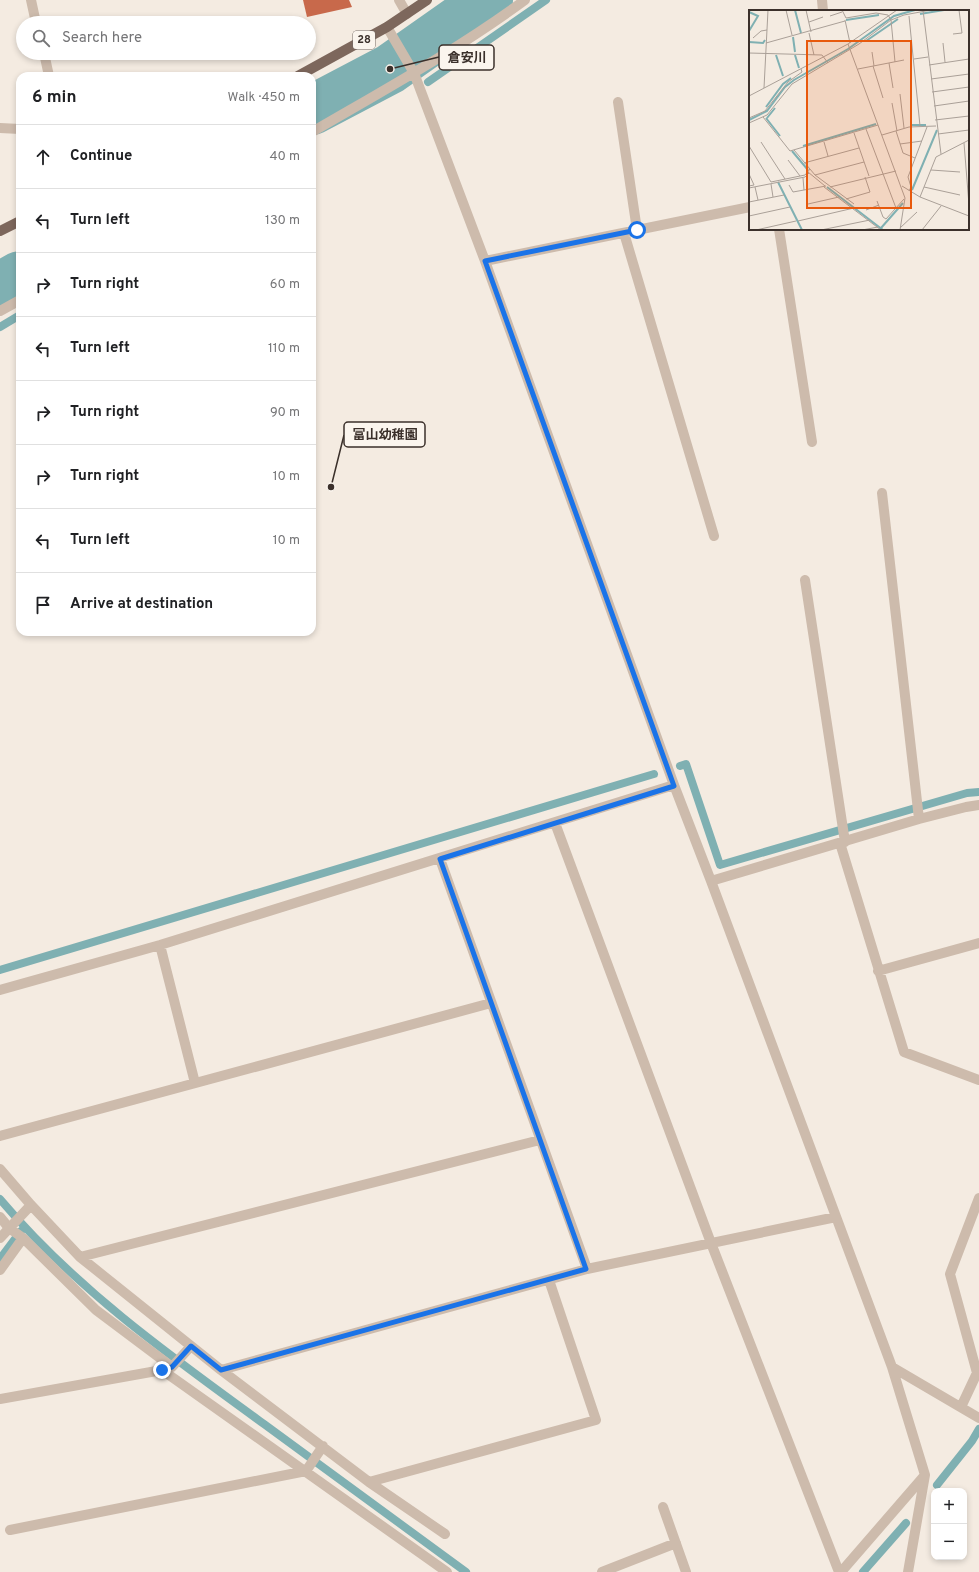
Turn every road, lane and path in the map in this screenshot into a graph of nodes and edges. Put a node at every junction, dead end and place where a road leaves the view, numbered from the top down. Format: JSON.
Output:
{"nodes":[{"id":1,"x":31,"y":0,"type":"edge"},
{"id":2,"x":399,"y":0,"type":"edge"},
{"id":3,"x":427,"y":0,"type":"edge"},
{"id":4,"x":525,"y":0,"type":"edge"},
{"id":5,"x":822,"y":0,"type":"edge"},
{"id":6,"x":823,"y":10,"type":"edge"},
{"id":7,"x":407,"y":14,"type":"junction"},
{"id":8,"x":34,"y":16,"type":"edge"},
{"id":9,"x":387,"y":27,"type":"junction"},
{"id":10,"x":46,"y":60,"type":"edge"},
{"id":11,"x":48,"y":72,"type":"edge"},
{"id":12,"x":305,"y":72,"type":"edge"},
{"id":13,"x":414,"y":73,"type":"junction"},
{"id":14,"x":618,"y":102,"type":"dead end"},
{"id":15,"x":0,"y":128,"type":"edge"},
{"id":16,"x":16,"y":129,"type":"edge"},
{"id":17,"x":316,"y":130,"type":"edge"},
{"id":18,"x":749,"y":207,"type":"edge"},
{"id":19,"x":16,"y":223,"type":"edge"},
{"id":20,"x":637,"y":230,"type":"junction"},
{"id":21,"x":779,"y":230,"type":"edge"},
{"id":22,"x":0,"y":231,"type":"edge"},
{"id":23,"x":624,"y":233,"type":"junction"},
{"id":24,"x":485,"y":261,"type":"junction"},
{"id":25,"x":16,"y":302,"type":"edge"},
{"id":26,"x":0,"y":311,"type":"edge"},
{"id":27,"x":812,"y":442,"type":"dead end"},
{"id":28,"x":882,"y":493,"type":"dead end"},
{"id":29,"x":714,"y":536,"type":"dead end"},
{"id":30,"x":805,"y":580,"type":"dead end"},
{"id":31,"x":674,"y":786,"type":"junction"},
{"id":32,"x":979,"y":805,"type":"edge"},
{"id":33,"x":919,"y":815,"type":"junction"},
{"id":34,"x":555,"y":823,"type":"junction"},
{"id":35,"x":843,"y":840,"type":"junction"},
{"id":36,"x":440,"y":859,"type":"junction"},
{"id":37,"x":711,"y":881,"type":"junction"},
{"id":38,"x":979,"y":943,"type":"edge"},
{"id":39,"x":160,"y":945,"type":"junction"},
{"id":40,"x":878,"y":971,"type":"junction"},
{"id":41,"x":0,"y":990,"type":"edge"},
{"id":42,"x":492,"y":1003,"type":"junction"},
{"id":43,"x":979,"y":1080,"type":"edge"},
{"id":44,"x":195,"y":1083,"type":"junction"},
{"id":45,"x":0,"y":1136,"type":"edge"},
{"id":46,"x":540,"y":1140,"type":"junction"},
{"id":47,"x":0,"y":1170,"type":"edge"},
{"id":48,"x":979,"y":1198,"type":"edge"},
{"id":49,"x":31,"y":1206,"type":"junction"},
{"id":50,"x":836,"y":1217,"type":"junction"},
{"id":51,"x":0,"y":1218,"type":"edge"},
{"id":52,"x":16,"y":1232,"type":"junction"},
{"id":53,"x":0,"y":1238,"type":"edge"},
{"id":54,"x":711,"y":1243,"type":"junction"},
{"id":55,"x":80,"y":1257,"type":"junction"},
{"id":56,"x":586,"y":1269,"type":"junction"},
{"id":57,"x":0,"y":1270,"type":"edge"},
{"id":58,"x":549,"y":1280,"type":"junction"},
{"id":59,"x":191,"y":1346,"type":"junction"},
{"id":60,"x":170,"y":1367,"type":"junction"},
{"id":61,"x":892,"y":1367,"type":"junction"},
{"id":62,"x":221,"y":1370,"type":"junction"},
{"id":63,"x":0,"y":1399,"type":"edge"},
{"id":64,"x":961,"y":1407,"type":"junction"},
{"id":65,"x":978,"y":1418,"type":"edge"},
{"id":66,"x":320,"y":1450,"type":"junction"},
{"id":67,"x":307,"y":1470,"type":"junction"},
{"id":68,"x":925,"y":1476,"type":"junction"},
{"id":69,"x":370,"y":1482,"type":"junction"},
{"id":70,"x":663,"y":1507,"type":"dead end"},
{"id":71,"x":10,"y":1530,"type":"dead end"},
{"id":72,"x":445,"y":1534,"type":"dead end"},
{"id":73,"x":676,"y":1543,"type":"junction"},
{"id":74,"x":447,"y":1572,"type":"edge"},
{"id":75,"x":602,"y":1572,"type":"edge"},
{"id":76,"x":686,"y":1572,"type":"edge"},
{"id":77,"x":840,"y":1572,"type":"edge"},
{"id":78,"x":908,"y":1572,"type":"edge"}],
"edges":[{"from":1,"to":8,"type":"street"},
{"from":2,"to":7,"type":"street"},
{"from":3,"to":7,"type":"main road","number":"28"},
{"from":4,"to":13,"type":"street"},
{"from":5,"to":6,"type":"street"},
{"from":7,"to":9,"type":"main road","number":"28"},
{"from":9,"to":12,"type":"main road","number":"28"},
{"from":9,"to":13,"type":"street"},
{"from":10,"to":11,"type":"street"},
{"from":13,"to":17,"type":"street"},
{"from":13,"to":24,"type":"street"},
{"from":14,"to":20,"type":"street"},
{"from":15,"to":16,"type":"street"},
{"from":18,"to":20,"type":"street"},
{"from":19,"to":22,"type":"main road"},
{"from":20,"to":23,"type":"street"},
{"from":21,"to":27,"type":"street"},
{"from":23,"to":24,"type":"street"},
{"from":23,"to":29,"type":"street"},
{"from":24,"to":31,"type":"street"},
{"from":25,"to":26,"type":"street"},
{"from":28,"to":33,"type":"street"},
{"from":30,"to":35,"type":"street"},
{"from":31,"to":34,"type":"street"},
{"from":31,"to":37,"type":"street"},
{"from":32,"to":33,"type":"street"},
{"from":33,"to":35,"type":"street"},
{"from":34,"to":36,"type":"street"},
{"from":34,"to":54,"type":"street"},
{"from":35,"to":37,"type":"street"},
{"from":35,"to":40,"type":"street"},
{"from":36,"to":39,"type":"street"},
{"from":36,"to":42,"type":"street"},
{"from":37,"to":50,"type":"street"},
{"from":38,"to":40,"type":"street"},
{"from":39,"to":41,"type":"street"},
{"from":39,"to":44,"type":"street"},
{"from":40,"to":43,"type":"street"},
{"from":42,"to":44,"type":"street"},
{"from":42,"to":46,"type":"street"},
{"from":44,"to":45,"type":"street"},
{"from":46,"to":55,"type":"street"},
{"from":46,"to":56,"type":"street"},
{"from":47,"to":49,"type":"street"},
{"from":48,"to":64,"type":"street"},
{"from":49,"to":52,"type":"street"},
{"from":49,"to":55,"type":"street"},
{"from":50,"to":54,"type":"street"},
{"from":50,"to":61,"type":"street"},
{"from":51,"to":52,"type":"street"},
{"from":52,"to":53,"type":"street"},
{"from":52,"to":57,"type":"street"},
{"from":52,"to":60,"type":"street"},
{"from":54,"to":56,"type":"street"},
{"from":54,"to":77,"type":"street"},
{"from":55,"to":59,"type":"street"},
{"from":56,"to":58,"type":"street"},
{"from":58,"to":62,"type":"street"},
{"from":58,"to":69,"type":"street"},
{"from":59,"to":60,"type":"street"},
{"from":59,"to":62,"type":"street"},
{"from":60,"to":63,"type":"street"},
{"from":60,"to":67,"type":"street"},
{"from":61,"to":64,"type":"street"},
{"from":61,"to":68,"type":"street"},
{"from":62,"to":66,"type":"street"},
{"from":64,"to":65,"type":"street"},
{"from":66,"to":67,"type":"street"},
{"from":66,"to":69,"type":"street"},
{"from":67,"to":71,"type":"street"},
{"from":67,"to":74,"type":"street"},
{"from":68,"to":77,"type":"street"},
{"from":68,"to":78,"type":"street"},
{"from":69,"to":72,"type":"street"},
{"from":70,"to":73,"type":"street"},
{"from":73,"to":75,"type":"street"},
{"from":73,"to":76,"type":"street"}]}
